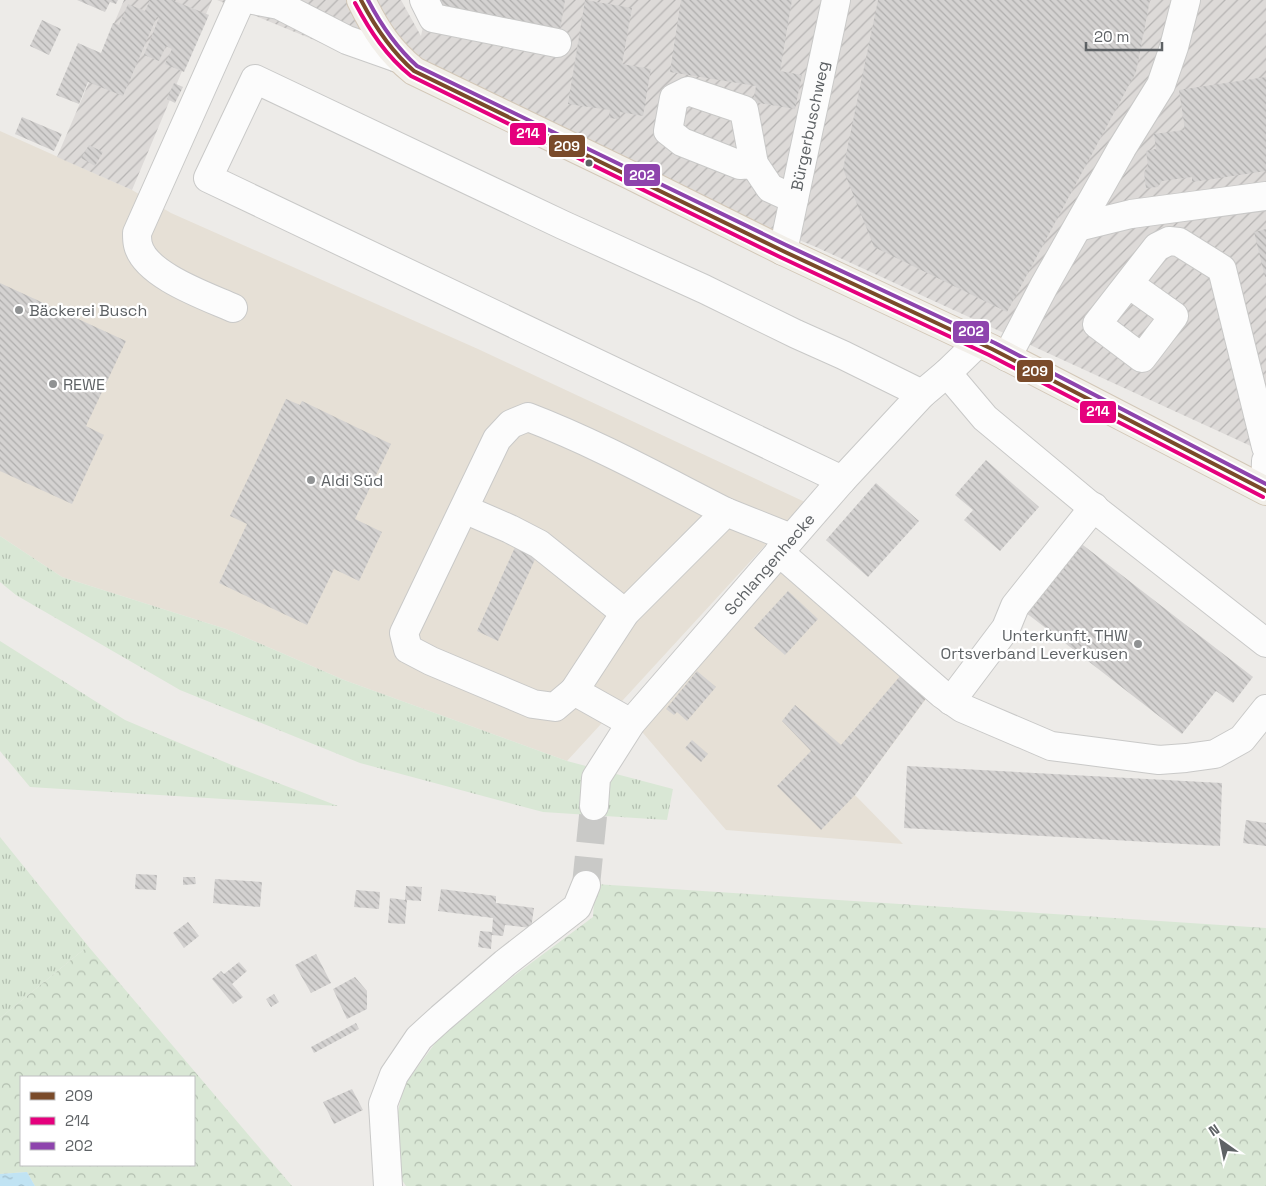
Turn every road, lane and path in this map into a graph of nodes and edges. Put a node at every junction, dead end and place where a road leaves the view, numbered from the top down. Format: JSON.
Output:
{"nodes":[{"id":1,"x":241,"y":0,"type":"edge"},
{"id":2,"x":253,"y":0,"type":"edge"},
{"id":3,"x":361,"y":0,"type":"edge"},
{"id":4,"x":424,"y":0,"type":"edge"},
{"id":5,"x":836,"y":0,"type":"edge"},
{"id":6,"x":1186,"y":0,"type":"edge"},
{"id":7,"x":288,"y":3,"type":"edge"},
{"id":8,"x":557,"y":43,"type":"dead end"},
{"id":9,"x":398,"y":58,"type":"junction"},
{"id":10,"x":754,"y":164,"type":"dead end"},
{"id":11,"x":1266,"y":196,"type":"edge"},
{"id":12,"x":794,"y":199,"type":"junction"},
{"id":13,"x":1160,"y":210,"type":"junction"},
{"id":14,"x":1078,"y":227,"type":"junction"},
{"id":15,"x":1168,"y":241,"type":"junction"},
{"id":16,"x":783,"y":252,"type":"junction"},
{"id":17,"x":1129,"y":284,"type":"dead end"},
{"id":18,"x":232,"y":308,"type":"dead end"},
{"id":19,"x":978,"y":343,"type":"junction"},
{"id":20,"x":1007,"y":357,"type":"junction"},
{"id":21,"x":947,"y":373,"type":"junction"},
{"id":22,"x":922,"y":394,"type":"junction"},
{"id":23,"x":1266,"y":447,"type":"edge"},
{"id":24,"x":1266,"y":461,"type":"edge"},
{"id":25,"x":842,"y":480,"type":"junction"},
{"id":26,"x":1266,"y":490,"type":"edge"},
{"id":27,"x":1094,"y":507,"type":"junction"},
{"id":28,"x":464,"y":509,"type":"junction"},
{"id":29,"x":726,"y":512,"type":"junction"},
{"id":30,"x":785,"y":545,"type":"junction"},
{"id":31,"x":625,"y":613,"type":"junction"},
{"id":32,"x":1266,"y":643,"type":"edge"},
{"id":33,"x":574,"y":691,"type":"junction"},
{"id":34,"x":951,"y":700,"type":"junction"},
{"id":35,"x":1266,"y":709,"type":"edge"},
{"id":36,"x":631,"y":724,"type":"junction"},
{"id":37,"x":594,"y":806,"type":"tunnel mouth"},
{"id":38,"x":586,"y":885,"type":"tunnel mouth"},
{"id":39,"x":388,"y":1186,"type":"edge"}],
"edges":[{"from":1,"to":18,"type":"street"},
{"from":2,"to":7,"type":"street"},
{"from":3,"to":9,"type":"main road"},
{"from":4,"to":8,"type":"street"},
{"from":5,"to":12,"type":"street","name":"Bürgerbuschweg"},
{"from":6,"to":14,"type":"street"},
{"from":7,"to":9,"type":"street"},
{"from":9,"to":16,"type":"main road"},
{"from":10,"to":12,"type":"street"},
{"from":11,"to":13,"type":"street"},
{"from":12,"to":16,"type":"street","name":"Bürgerbuschweg"},
{"from":13,"to":14,"type":"street"},
{"from":13,"to":15,"type":"street"},
{"from":14,"to":20,"type":"street"},
{"from":15,"to":17,"type":"street"},
{"from":15,"to":23,"type":"street"},
{"from":16,"to":19,"type":"main road"},
{"from":19,"to":20,"type":"main road"},
{"from":19,"to":21,"type":"street","name":"Schlangenhecke"},
{"from":20,"to":26,"type":"main road"},
{"from":21,"to":22,"type":"street","name":"Schlangenhecke"},
{"from":21,"to":27,"type":"street"},
{"from":22,"to":25,"type":"street","name":"Schlangenhecke"},
{"from":22,"to":25,"type":"street"},
{"from":24,"to":26,"type":"street"},
{"from":25,"to":30,"type":"street","name":"Schlangenhecke"},
{"from":27,"to":32,"type":"street"},
{"from":27,"to":34,"type":"street"},
{"from":28,"to":29,"type":"street"},
{"from":28,"to":31,"type":"street"},
{"from":28,"to":33,"type":"street"},
{"from":29,"to":30,"type":"street"},
{"from":29,"to":31,"type":"street"},
{"from":30,"to":34,"type":"street"},
{"from":30,"to":36,"type":"street","name":"Schlangenhecke"},
{"from":31,"to":33,"type":"street"},
{"from":33,"to":36,"type":"street"},
{"from":34,"to":35,"type":"street"},
{"from":36,"to":37,"type":"street","name":"Schlangenhecke"},
{"from":38,"to":39,"type":"street"}]}
